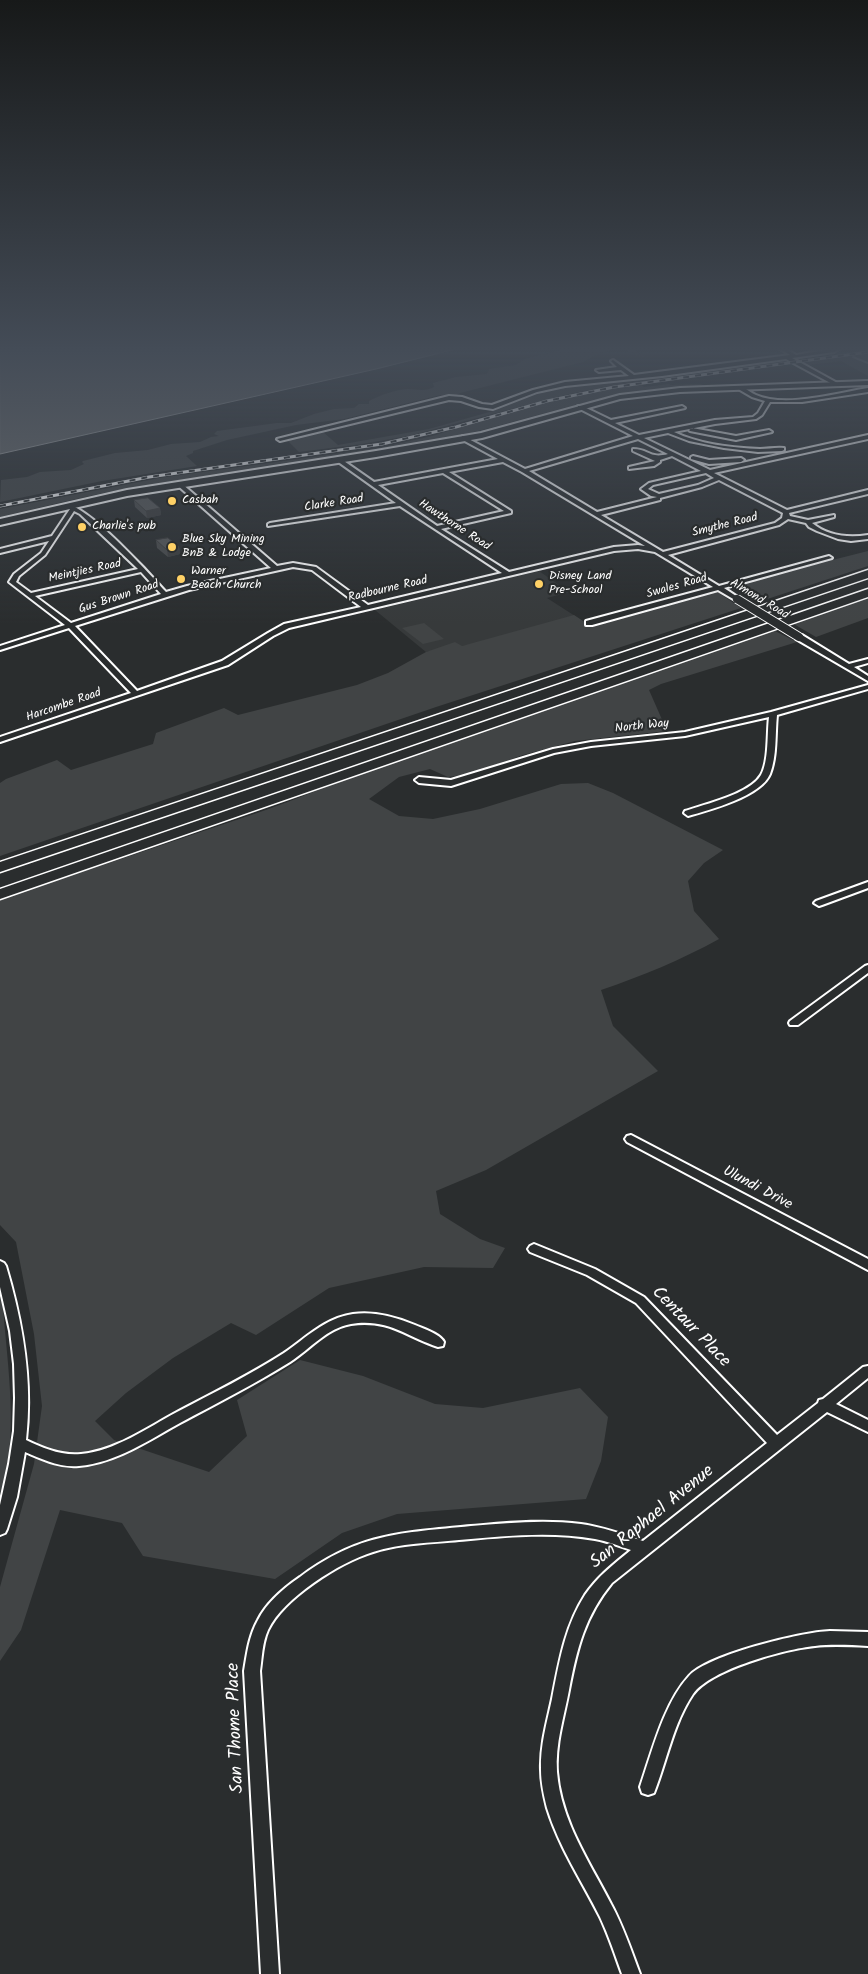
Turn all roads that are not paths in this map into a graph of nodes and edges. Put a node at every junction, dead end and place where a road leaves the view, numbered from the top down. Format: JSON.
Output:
{"nodes":[{"id":1,"x":458,"y":439,"type":"edge"},
{"id":2,"x":466,"y":439,"type":"edge"},
{"id":3,"x":632,"y":439,"type":"edge"},
{"id":4,"x":643,"y":439,"type":"edge"},
{"id":5,"x":654,"y":439,"type":"edge"},
{"id":6,"x":691,"y":439,"type":"edge"},
{"id":7,"x":858,"y":439,"type":"edge"},
{"id":8,"x":791,"y":447,"type":"dead end"},
{"id":9,"x":635,"y":450,"type":"dead end"},
{"id":10,"x":674,"y":454,"type":"junction"},
{"id":11,"x":656,"y":459,"type":"junction"},
{"id":12,"x":339,"y":460,"type":"junction"},
{"id":13,"x":504,"y":460,"type":"junction"},
{"id":14,"x":741,"y":460,"type":"dead end"},
{"id":15,"x":630,"y":468,"type":"dead end"},
{"id":16,"x":442,"y":470,"type":"junction"},
{"id":17,"x":524,"y":471,"type":"junction"},
{"id":18,"x":709,"y":471,"type":"junction"},
{"id":19,"x":719,"y":478,"type":"junction"},
{"id":20,"x":179,"y":484,"type":"junction"},
{"id":21,"x":372,"y":484,"type":"junction"},
{"id":22,"x":868,"y":492,"type":"edge"},
{"id":23,"x":658,"y":499,"type":"dead end"},
{"id":24,"x":401,"y":504,"type":"junction"},
{"id":25,"x":70,"y":507,"type":"junction"},
{"id":26,"x":596,"y":514,"type":"junction"},
{"id":27,"x":786,"y":515,"type":"junction"},
{"id":28,"x":832,"y":516,"type":"dead end"},
{"id":29,"x":0,"y":522,"type":"edge"},
{"id":30,"x":808,"y":522,"type":"junction"},
{"id":31,"x":270,"y":525,"type":"dead end"},
{"id":32,"x":436,"y":528,"type":"junction"},
{"id":33,"x":55,"y":536,"type":"junction"},
{"id":34,"x":868,"y":537,"type":"edge"},
{"id":35,"x":639,"y":540,"type":"junction"},
{"id":36,"x":621,"y":547,"type":"junction"},
{"id":37,"x":0,"y":551,"type":"edge"},
{"id":38,"x":660,"y":552,"type":"junction"},
{"id":39,"x":829,"y":558,"type":"dead end"},
{"id":40,"x":275,"y":568,"type":"junction"},
{"id":41,"x":143,"y":570,"type":"junction"},
{"id":42,"x":508,"y":574,"type":"junction"},
{"id":43,"x":868,"y":574,"type":"edge"},
{"id":44,"x":716,"y":587,"type":"junction"},
{"id":45,"x":868,"y":593,"type":"edge"},
{"id":46,"x":31,"y":595,"type":"junction"},
{"id":47,"x":165,"y":595,"type":"junction"},
{"id":48,"x":366,"y":607,"type":"junction"},
{"id":49,"x":589,"y":623,"type":"dead end"},
{"id":50,"x":71,"y":626,"type":"junction"},
{"id":51,"x":0,"y":648,"type":"edge"},
{"id":52,"x":868,"y":661,"type":"edge"},
{"id":53,"x":848,"y":667,"type":"junction"},
{"id":54,"x":868,"y":679,"type":"edge"},
{"id":55,"x":868,"y":687,"type":"edge"},
{"id":56,"x":135,"y":693,"type":"junction"},
{"id":57,"x":773,"y":714,"type":"junction"},
{"id":58,"x":0,"y":740,"type":"edge"},
{"id":59,"x":419,"y":780,"type":"dead end"},
{"id":60,"x":688,"y":812,"type":"dead end"},
{"id":61,"x":0,"y":867,"type":"edge"},
{"id":62,"x":868,"y":885,"type":"edge"},
{"id":63,"x":0,"y":894,"type":"edge"},
{"id":64,"x":819,"y":903,"type":"dead end"},
{"id":65,"x":868,"y":968,"type":"edge"},
{"id":66,"x":794,"y":1023,"type":"dead end"},
{"id":67,"x":631,"y":1139,"type":"dead end"},
{"id":68,"x":534,"y":1249,"type":"dead end"},
{"id":69,"x":868,"y":1265,"type":"edge"},
{"id":70,"x":0,"y":1266,"type":"edge"},
{"id":71,"x":438,"y":1342,"type":"dead end"},
{"id":72,"x":868,"y":1371,"type":"edge"},
{"id":73,"x":824,"y":1404,"type":"junction"},
{"id":74,"x":868,"y":1426,"type":"edge"},
{"id":75,"x":776,"y":1443,"type":"junction"},
{"id":76,"x":20,"y":1444,"type":"junction"},
{"id":77,"x":0,"y":1529,"type":"edge"},
{"id":78,"x":645,"y":1548,"type":"junction"},
{"id":79,"x":868,"y":1639,"type":"edge"},
{"id":80,"x":648,"y":1787,"type":"dead end"},
{"id":81,"x":270,"y":1974,"type":"edge"},
{"id":82,"x":631,"y":1974,"type":"edge"}],
"edges":[{"from":1,"to":12,"type":"main road"},
{"from":2,"to":13,"type":"street","name":"Almond Road"},
{"from":3,"to":17,"type":"street"},
{"from":4,"to":10,"type":"street"},
{"from":5,"to":14,"type":"street"},
{"from":6,"to":8,"type":"street"},
{"from":7,"to":18,"type":"street"},
{"from":9,"to":11,"type":"street"},
{"from":10,"to":11,"type":"street"},
{"from":10,"to":18,"type":"street"},
{"from":11,"to":15,"type":"street"},
{"from":12,"to":20,"type":"main road"},
{"from":12,"to":21,"type":"street","name":"Hawthorne Road"},
{"from":13,"to":16,"type":"street"},
{"from":13,"to":17,"type":"street","name":"Almond Road"},
{"from":16,"to":21,"type":"street"},
{"from":16,"to":32,"type":"street"},
{"from":17,"to":26,"type":"street","name":"Almond Road"},
{"from":18,"to":19,"type":"street"},
{"from":18,"to":19,"type":"street"},
{"from":19,"to":27,"type":"street"},
{"from":20,"to":25,"type":"main road"},
{"from":20,"to":40,"type":"street"},
{"from":21,"to":24,"type":"street","name":"Hawthorne Road"},
{"from":22,"to":27,"type":"street","name":"Smythe Road"},
{"from":23,"to":26,"type":"street"},
{"from":24,"to":31,"type":"street","name":"Clarke Road"},
{"from":24,"to":32,"type":"street","name":"Hawthorne Road"},
{"from":25,"to":29,"type":"main road"},
{"from":25,"to":33,"type":"street"},
{"from":25,"to":41,"type":"street"},
{"from":26,"to":35,"type":"street","name":"Almond Road"},
{"from":27,"to":30,"type":"street"},
{"from":27,"to":38,"type":"street","name":"Smythe Road"},
{"from":28,"to":30,"type":"street"},
{"from":30,"to":34,"type":"street"},
{"from":32,"to":42,"type":"street","name":"Hawthorne Road"},
{"from":33,"to":37,"type":"street"},
{"from":33,"to":46,"type":"street"},
{"from":35,"to":36,"type":"street"},
{"from":35,"to":38,"type":"street","name":"Almond Road"},
{"from":36,"to":38,"type":"street","name":"Radbourne Road"},
{"from":36,"to":42,"type":"street","name":"Radbourne Road"},
{"from":38,"to":44,"type":"street","name":"Almond Road"},
{"from":39,"to":44,"type":"street","name":"Swales Road"},
{"from":40,"to":47,"type":"street","name":"Gus Brown Road"},
{"from":40,"to":48,"type":"street","name":"Gus Brown Road"},
{"from":41,"to":46,"type":"street","name":"Meintjies Road"},
{"from":41,"to":47,"type":"street"},
{"from":42,"to":48,"type":"street","name":"Radbourne Road"},
{"from":43,"to":61,"type":"highway"},
{"from":44,"to":49,"type":"street","name":"Swales Road"},
{"from":44,"to":53,"type":"street","name":"Almond Road","bridge":true},
{"from":45,"to":63,"type":"highway"},
{"from":46,"to":50,"type":"street"},
{"from":47,"to":50,"type":"street","name":"Gus Brown Road"},
{"from":48,"to":56,"type":"street","name":"Radbourne Road"},
{"from":50,"to":51,"type":"street","name":"Gus Brown Road"},
{"from":50,"to":56,"type":"street"},
{"from":52,"to":53,"type":"street"},
{"from":53,"to":54,"type":"street","name":"Almond Road"},
{"from":55,"to":57,"type":"street","name":"North Way"},
{"from":56,"to":58,"type":"street","name":"Harcombe Road"},
{"from":57,"to":59,"type":"street","name":"North Way"},
{"from":57,"to":60,"type":"street"},
{"from":62,"to":64,"type":"street"},
{"from":65,"to":66,"type":"street"},
{"from":67,"to":69,"type":"street","name":"Ulundi Drive"},
{"from":68,"to":75,"type":"street","name":"Centaur Place"},
{"from":70,"to":76,"type":"street"},
{"from":71,"to":76,"type":"street"},
{"from":72,"to":73,"type":"street","name":"San Raphael Avenue"},
{"from":73,"to":74,"type":"street"},
{"from":73,"to":75,"type":"street","name":"San Raphael Avenue"},
{"from":75,"to":78,"type":"street","name":"San Raphael Avenue"},
{"from":76,"to":77,"type":"street"},
{"from":78,"to":81,"type":"street","name":"San Thome Place"},
{"from":78,"to":82,"type":"street","name":"San Raphael Avenue"},
{"from":79,"to":80,"type":"street"}]}
